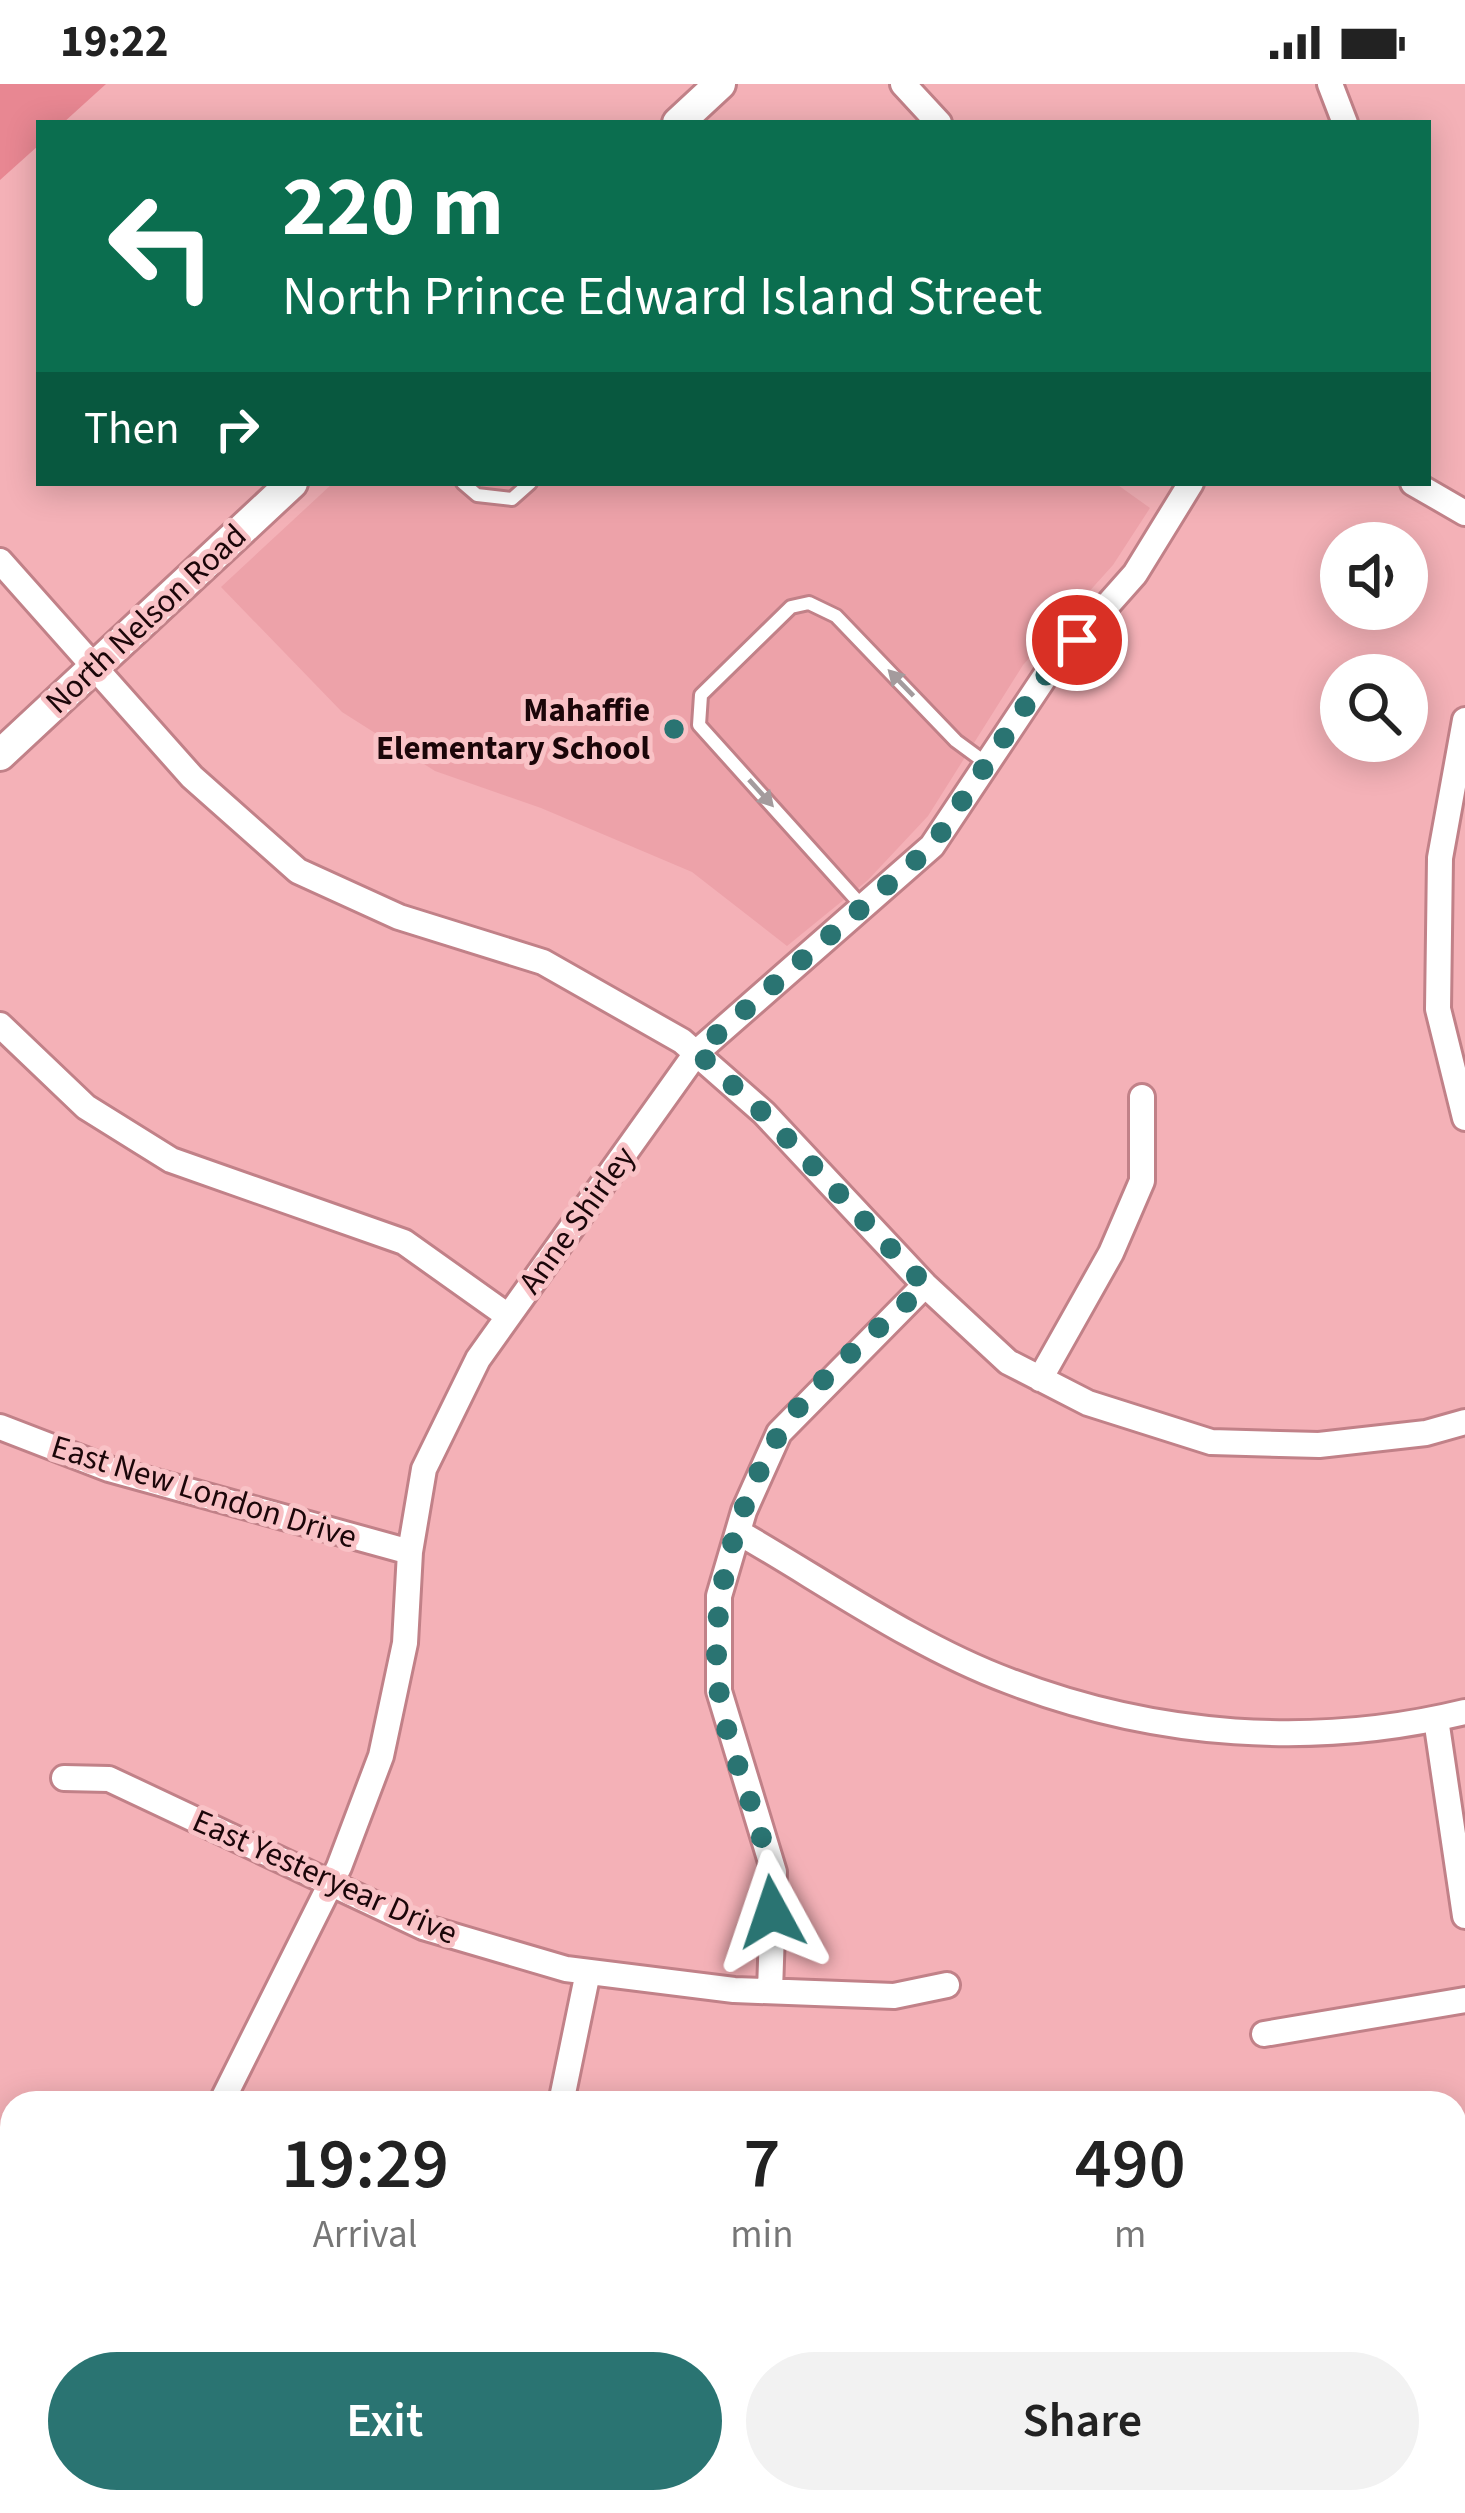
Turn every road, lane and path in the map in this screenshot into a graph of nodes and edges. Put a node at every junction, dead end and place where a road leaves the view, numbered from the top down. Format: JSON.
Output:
{"nodes":[{"id":1,"x":720,"y":84,"type":"edge"},
{"id":2,"x":903,"y":84,"type":"edge"},
{"id":3,"x":1330,"y":84,"type":"edge"},
{"id":4,"x":689,"y":119,"type":"edge"},
{"id":5,"x":936,"y":120,"type":"edge"},
{"id":6,"x":1344,"y":120,"type":"edge"},
{"id":7,"x":289,"y":486,"type":"edge"},
{"id":8,"x":466,"y":486,"type":"edge"},
{"id":9,"x":527,"y":486,"type":"edge"},
{"id":10,"x":1190,"y":486,"type":"edge"},
{"id":11,"x":1418,"y":486,"type":"edge"},
{"id":12,"x":1465,"y":513,"type":"edge"},
{"id":13,"x":0,"y":561,"type":"edge"},
{"id":14,"x":95,"y":666,"type":"junction"},
{"id":15,"x":1465,"y":720,"type":"edge"},
{"id":16,"x":0,"y":755,"type":"edge"},
{"id":17,"x":986,"y":763,"type":"junction"},
{"id":18,"x":1452,"y":896,"type":"edge"},
{"id":19,"x":864,"y":908,"type":"junction"},
{"id":20,"x":0,"y":1024,"type":"edge"},
{"id":21,"x":697,"y":1052,"type":"junction"},
{"id":22,"x":1142,"y":1097,"type":"dead end"},
{"id":23,"x":1465,"y":1118,"type":"edge"},
{"id":24,"x":925,"y":1285,"type":"junction"},
{"id":25,"x":508,"y":1316,"type":"junction"},
{"id":26,"x":1040,"y":1379,"type":"junction"},
{"id":27,"x":1465,"y":1422,"type":"edge"},
{"id":28,"x":0,"y":1427,"type":"edge"},
{"id":29,"x":738,"y":1532,"type":"junction"},
{"id":30,"x":410,"y":1552,"type":"junction"},
{"id":31,"x":1465,"y":1712,"type":"edge"},
{"id":32,"x":1436,"y":1719,"type":"junction"},
{"id":33,"x":64,"y":1778,"type":"dead end"},
{"id":34,"x":330,"y":1885,"type":"junction"},
{"id":35,"x":1465,"y":1916,"type":"edge"},
{"id":36,"x":588,"y":1972,"type":"junction"},
{"id":37,"x":947,"y":1985,"type":"dead end"},
{"id":38,"x":770,"y":1991,"type":"junction"},
{"id":39,"x":1465,"y":2000,"type":"edge"},
{"id":40,"x":1264,"y":2034,"type":"dead end"},
{"id":41,"x":227,"y":2091,"type":"edge"},
{"id":42,"x":563,"y":2091,"type":"edge"}],
"edges":[{"from":1,"to":4,"type":"street"},
{"from":2,"to":5,"type":"street"},
{"from":3,"to":6,"type":"street"},
{"from":7,"to":14,"type":"street","name":"North Nelson Road"},
{"from":8,"to":9,"type":"lane"},
{"from":10,"to":17,"type":"street","name":"Anne Shirley"},
{"from":11,"to":12,"type":"street"},
{"from":13,"to":14,"type":"street"},
{"from":14,"to":16,"type":"street","name":"North Nelson Road"},
{"from":14,"to":21,"type":"street"},
{"from":15,"to":18,"type":"street"},
{"from":17,"to":19,"type":"street","name":"Anne Shirley"},
{"from":17,"to":19,"type":"lane","one_way":true},
{"from":18,"to":23,"type":"street"},
{"from":19,"to":21,"type":"street","name":"Anne Shirley"},
{"from":20,"to":25,"type":"street"},
{"from":21,"to":24,"type":"street"},
{"from":21,"to":25,"type":"street","name":"Anne Shirley"},
{"from":22,"to":26,"type":"street"},
{"from":24,"to":26,"type":"street"},
{"from":24,"to":29,"type":"street"},
{"from":25,"to":30,"type":"street","name":"Anne Shirley"},
{"from":26,"to":27,"type":"street"},
{"from":28,"to":30,"type":"street","name":"East New London Drive"},
{"from":29,"to":32,"type":"street"},
{"from":29,"to":38,"type":"street"},
{"from":30,"to":34,"type":"street","name":"Anne Shirley"},
{"from":31,"to":32,"type":"street"},
{"from":32,"to":35,"type":"street"},
{"from":33,"to":34,"type":"street","name":"East Yesteryear Drive"},
{"from":34,"to":36,"type":"street","name":"East Yesteryear Drive"},
{"from":34,"to":41,"type":"street","name":"Anne Shirley"},
{"from":36,"to":38,"type":"street","name":"East Yesteryear Drive"},
{"from":36,"to":42,"type":"street"},
{"from":37,"to":38,"type":"street","name":"East Yesteryear Drive"},
{"from":39,"to":40,"type":"street"}]}
